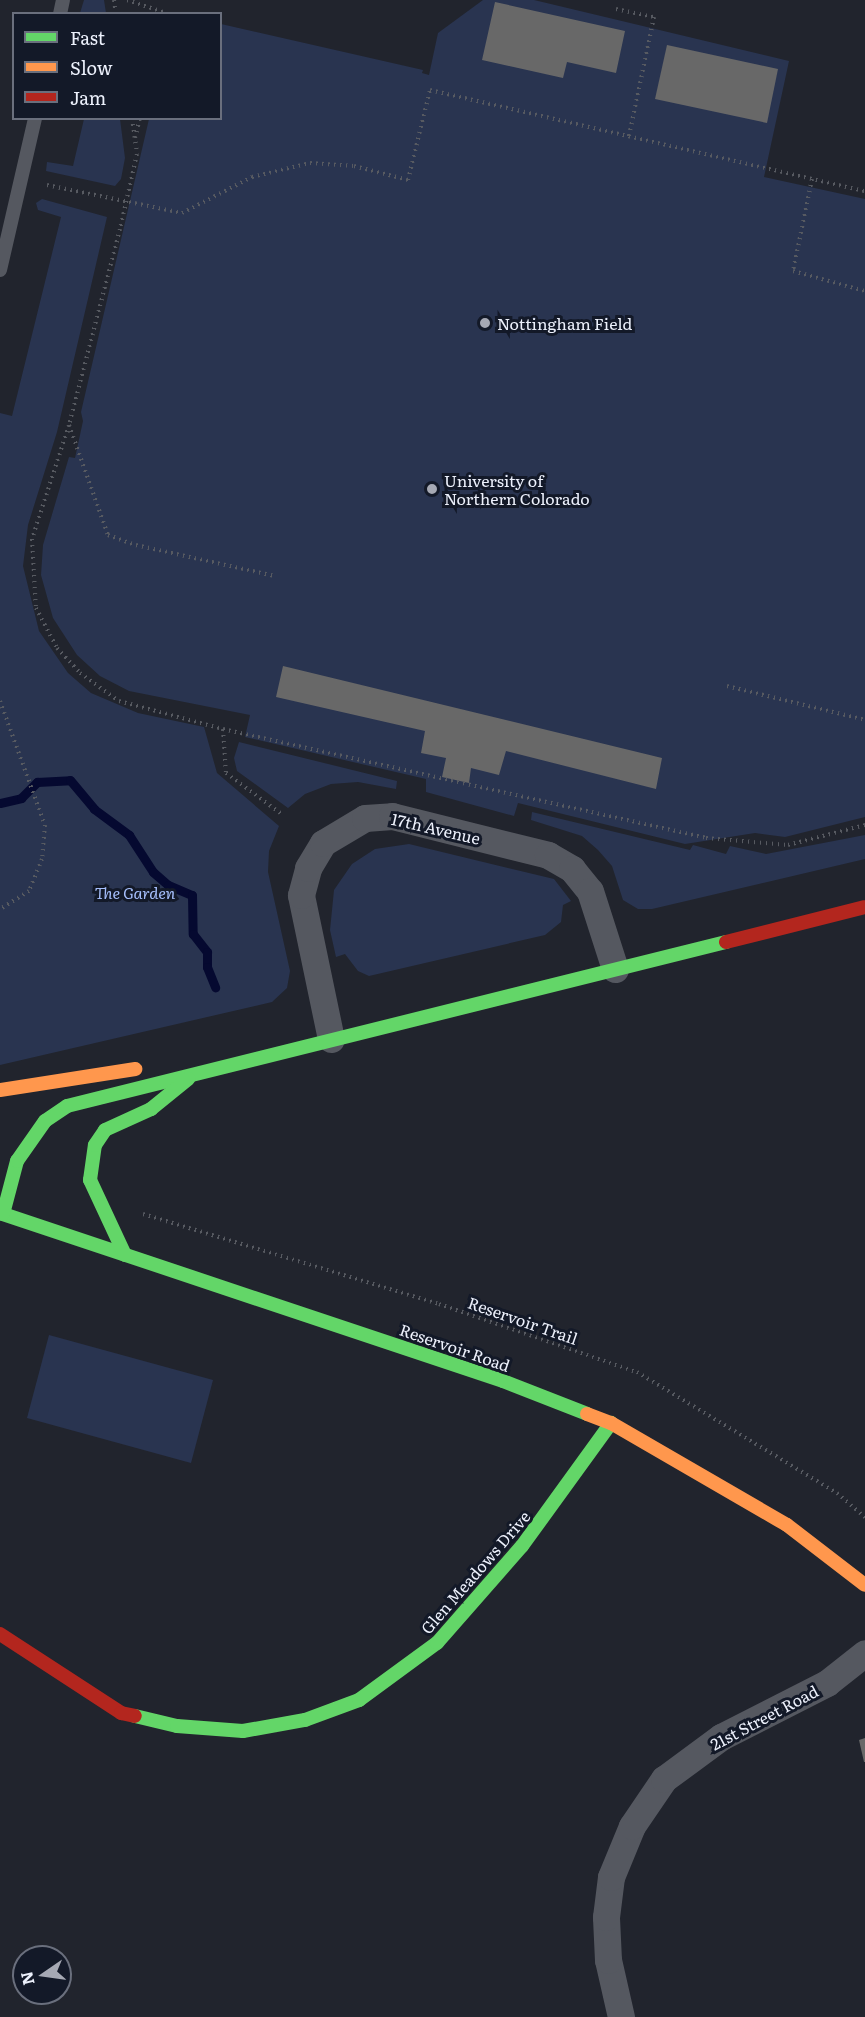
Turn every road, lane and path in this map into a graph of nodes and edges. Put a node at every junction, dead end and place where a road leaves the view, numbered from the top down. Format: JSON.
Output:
{"nodes":[{"id":1,"x":127,"y":0,"type":"edge"},
{"id":2,"x":616,"y":9,"type":"dead end"},
{"id":3,"x":166,"y":12,"type":"edge"},
{"id":4,"x":35,"y":120,"type":"edge"},
{"id":5,"x":132,"y":120,"type":"edge"},
{"id":6,"x":140,"y":120,"type":"edge"},
{"id":7,"x":629,"y":136,"type":"junction"},
{"id":8,"x":135,"y":140,"type":"junction"},
{"id":9,"x":812,"y":179,"type":"junction"},
{"id":10,"x":47,"y":185,"type":"dead end"},
{"id":11,"x":865,"y":190,"type":"edge"},
{"id":12,"x":126,"y":203,"type":"junction"},
{"id":13,"x":0,"y":270,"type":"edge"},
{"id":14,"x":865,"y":291,"type":"edge"},
{"id":15,"x":69,"y":425,"type":"junction"},
{"id":16,"x":275,"y":576,"type":"dead end"},
{"id":17,"x":727,"y":686,"type":"dead end"},
{"id":18,"x":0,"y":701,"type":"edge"},
{"id":19,"x":865,"y":720,"type":"edge"},
{"id":20,"x":223,"y":729,"type":"junction"},
{"id":21,"x":283,"y":815,"type":"dead end"},
{"id":22,"x":865,"y":825,"type":"edge"},
{"id":23,"x":865,"y":907,"type":"edge"},
{"id":24,"x":0,"y":909,"type":"edge"},
{"id":25,"x":615,"y":969,"type":"junction"},
{"id":26,"x":331,"y":1039,"type":"junction"},
{"id":27,"x":197,"y":1072,"type":"junction"},
{"id":28,"x":0,"y":1090,"type":"edge"},
{"id":29,"x":1,"y":1213,"type":"edge"},
{"id":30,"x":143,"y":1214,"type":"dead end"},
{"id":31,"x":126,"y":1255,"type":"junction"},
{"id":32,"x":611,"y":1423,"type":"junction"},
{"id":33,"x":865,"y":1517,"type":"edge"},
{"id":34,"x":865,"y":1585,"type":"edge"},
{"id":35,"x":0,"y":1634,"type":"edge"},
{"id":36,"x":865,"y":1653,"type":"edge"},
{"id":37,"x":621,"y":2017,"type":"edge"}],
"edges":[{"from":1,"to":3,"type":"path"},
{"from":2,"to":7,"type":"path"},
{"from":4,"to":13,"type":"lane"},
{"from":5,"to":8,"type":"path"},
{"from":6,"to":8,"type":"path"},
{"from":7,"to":9,"type":"path"},
{"from":7,"to":12,"type":"path"},
{"from":8,"to":12,"type":"path"},
{"from":9,"to":11,"type":"path"},
{"from":9,"to":14,"type":"path"},
{"from":10,"to":12,"type":"path"},
{"from":12,"to":15,"type":"path"},
{"from":15,"to":16,"type":"path"},
{"from":15,"to":20,"type":"path"},
{"from":17,"to":19,"type":"path"},
{"from":18,"to":24,"type":"path"},
{"from":20,"to":21,"type":"path"},
{"from":20,"to":22,"type":"path"},
{"from":23,"to":25,"type":"street"},
{"from":25,"to":26,"type":"street"},
{"from":25,"to":26,"type":"street","name":"17th Avenue"},
{"from":26,"to":27,"type":"street"},
{"from":27,"to":28,"type":"street"},
{"from":27,"to":29,"type":"street"},
{"from":27,"to":31,"type":"street"},
{"from":29,"to":31,"type":"street","name":"Reservoir Road"},
{"from":30,"to":33,"type":"path","name":"Reservoir Trail"},
{"from":31,"to":32,"type":"street","name":"Reservoir Road"},
{"from":32,"to":34,"type":"street","name":"Reservoir Road"},
{"from":32,"to":35,"type":"street","name":"Glen Meadows Drive"},
{"from":36,"to":37,"type":"street","name":"21st Street Road"}]}
